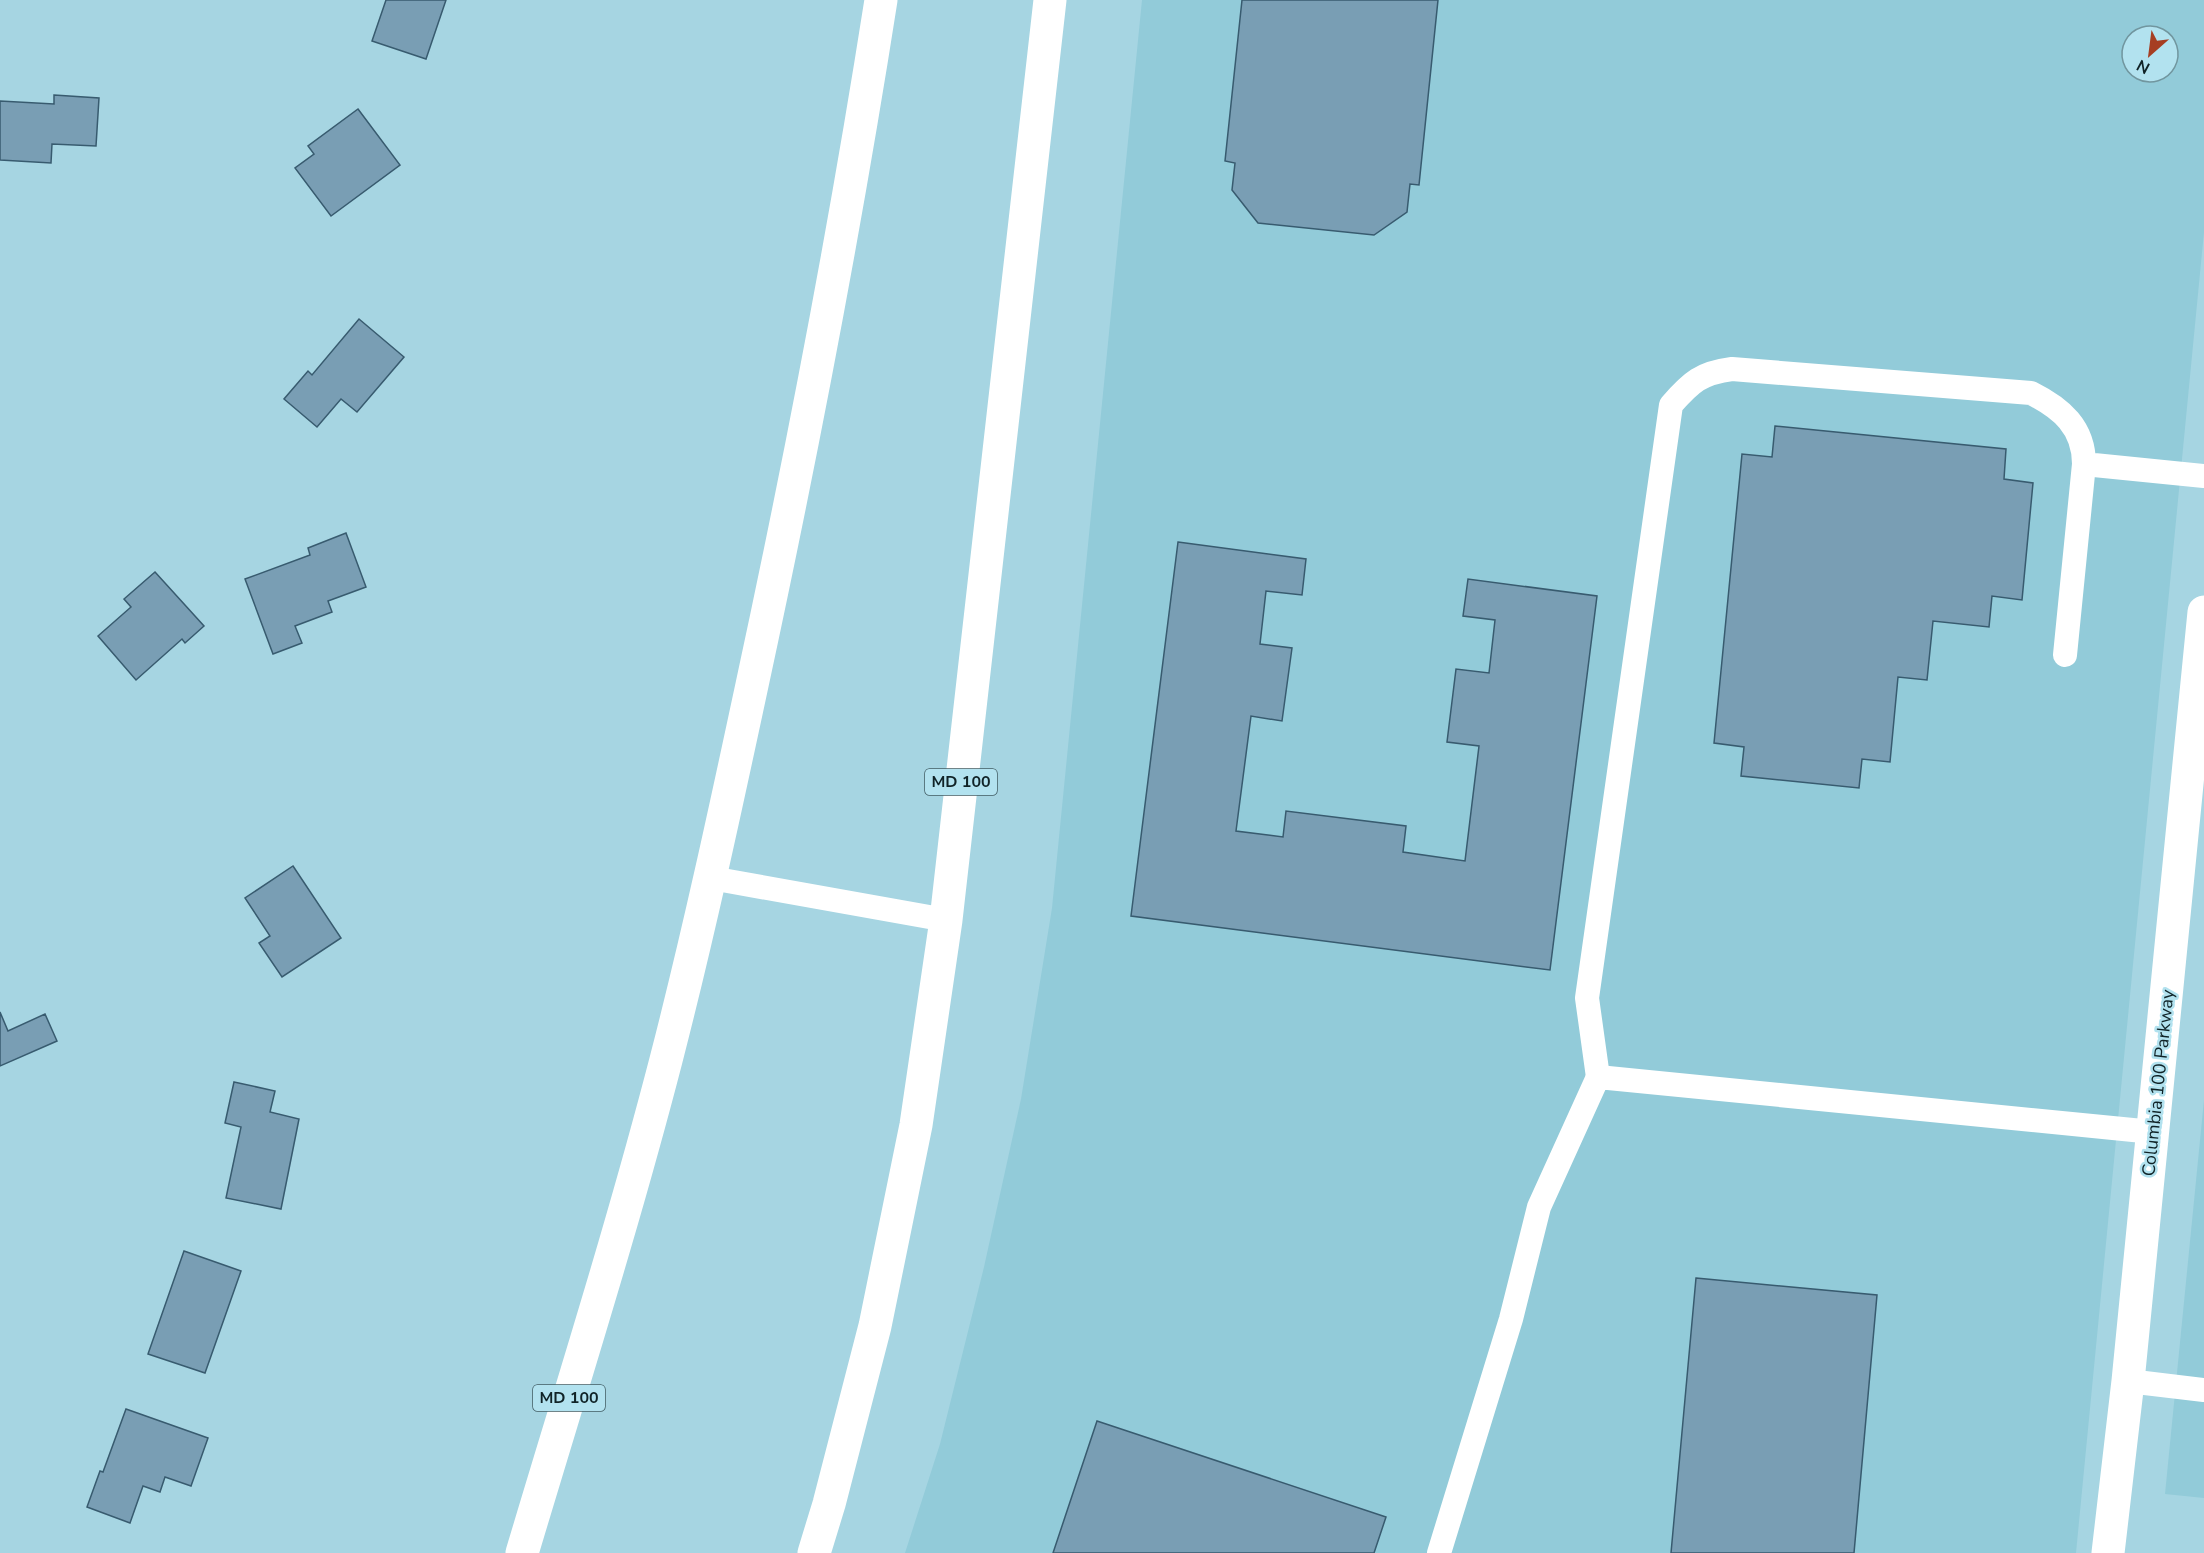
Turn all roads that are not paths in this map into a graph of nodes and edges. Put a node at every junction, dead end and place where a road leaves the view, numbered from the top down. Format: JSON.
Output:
{"nodes":[{"id":1,"x":881,"y":0,"type":"edge"},
{"id":2,"x":1050,"y":0,"type":"edge"},
{"id":3,"x":2084,"y":464,"type":"junction"},
{"id":4,"x":2204,"y":476,"type":"edge"},
{"id":5,"x":2204,"y":612,"type":"edge"},
{"id":6,"x":2065,"y":655,"type":"dead end"},
{"id":7,"x":711,"y":878,"type":"junction"},
{"id":8,"x":946,"y":920,"type":"junction"},
{"id":9,"x":1598,"y":1077,"type":"junction"},
{"id":10,"x":2153,"y":1132,"type":"junction"},
{"id":11,"x":615,"y":1243,"type":"junction"},
{"id":12,"x":2128,"y":1382,"type":"junction"},
{"id":13,"x":2204,"y":1390,"type":"edge"},
{"id":14,"x":522,"y":1553,"type":"edge"},
{"id":15,"x":545,"y":1553,"type":"edge"},
{"id":16,"x":814,"y":1553,"type":"edge"},
{"id":17,"x":1439,"y":1553,"type":"edge"},
{"id":18,"x":2108,"y":1553,"type":"edge"}],
"edges":[{"from":1,"to":7,"type":"main road","number":"MD 100"},
{"from":2,"to":8,"type":"main road","number":"MD 100"},
{"from":3,"to":4,"type":"lane"},
{"from":3,"to":6,"type":"lane"},
{"from":3,"to":9,"type":"lane"},
{"from":5,"to":10,"type":"main road","name":"Columbia 100 Parkway"},
{"from":7,"to":8,"type":"lane"},
{"from":7,"to":11,"type":"main road","number":"MD 100"},
{"from":8,"to":16,"type":"main road","number":"MD 100"},
{"from":9,"to":10,"type":"lane"},
{"from":9,"to":17,"type":"lane"},
{"from":10,"to":12,"type":"main road","name":"Columbia 100 Parkway"},
{"from":11,"to":14,"type":"main road","number":"MD 100"},
{"from":11,"to":15,"type":"main road"},
{"from":12,"to":13,"type":"lane"},
{"from":12,"to":18,"type":"main road","name":"Columbia 100 Parkway"}]}
